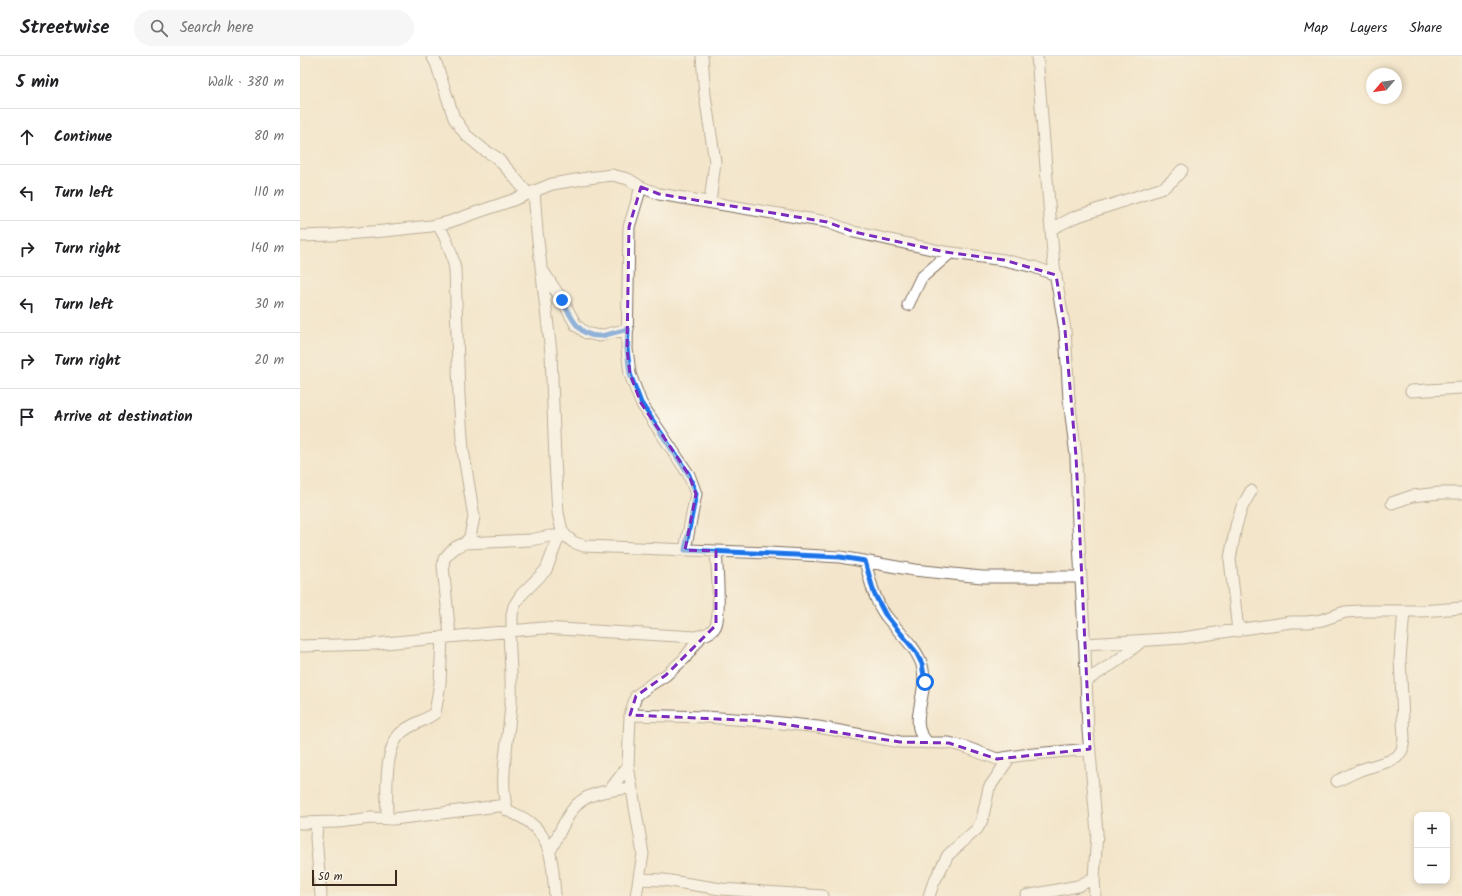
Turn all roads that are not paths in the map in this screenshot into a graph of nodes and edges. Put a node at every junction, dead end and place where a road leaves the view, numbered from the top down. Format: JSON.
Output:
{"nodes":[{"id":1,"x":702,"y":56,"type":"edge"},
{"id":2,"x":1037,"y":56,"type":"edge"},
{"id":3,"x":436,"y":58,"type":"edge"},
{"id":4,"x":1182,"y":170,"type":"dead end"},
{"id":5,"x":641,"y":187,"type":"junction"},
{"id":6,"x":531,"y":192,"type":"junction"},
{"id":7,"x":710,"y":202,"type":"junction"},
{"id":8,"x":438,"y":224,"type":"junction"},
{"id":9,"x":1051,"y":229,"type":"junction"},
{"id":10,"x":300,"y":236,"type":"edge"},
{"id":11,"x":950,"y":253,"type":"junction"},
{"id":12,"x":1054,"y":257,"type":"junction"},
{"id":13,"x":1034,"y":267,"type":"junction"},
{"id":14,"x":542,"y":270,"type":"junction"},
{"id":15,"x":1056,"y":275,"type":"junction"},
{"id":16,"x":908,"y":305,"type":"dead end"},
{"id":17,"x":628,"y":329,"type":"junction"},
{"id":18,"x":1462,"y":388,"type":"edge"},
{"id":19,"x":1411,"y":391,"type":"dead end"},
{"id":20,"x":1251,"y":491,"type":"dead end"},
{"id":21,"x":1462,"y":493,"type":"edge"},
{"id":22,"x":1392,"y":503,"type":"dead end"},
{"id":23,"x":562,"y":536,"type":"junction"},
{"id":24,"x":465,"y":543,"type":"junction"},
{"id":25,"x":685,"y":550,"type":"junction"},
{"id":26,"x":716,"y":551,"type":"junction"},
{"id":27,"x":865,"y":561,"type":"junction"},
{"id":28,"x":1081,"y":577,"type":"junction"},
{"id":29,"x":1462,"y":608,"type":"edge"},
{"id":30,"x":1404,"y":611,"type":"junction"},
{"id":31,"x":510,"y":631,"type":"junction"},
{"id":32,"x":1238,"y":631,"type":"junction"},
{"id":33,"x":702,"y":635,"type":"junction"},
{"id":34,"x":446,"y":637,"type":"junction"},
{"id":35,"x":1142,"y":641,"type":"junction"},
{"id":36,"x":1085,"y":644,"type":"junction"},
{"id":37,"x":300,"y":646,"type":"edge"},
{"id":38,"x":1086,"y":680,"type":"junction"},
{"id":39,"x":630,"y":715,"type":"junction"},
{"id":40,"x":927,"y":743,"type":"junction"},
{"id":41,"x":1090,"y":749,"type":"junction"},
{"id":42,"x":1010,"y":757,"type":"junction"},
{"id":43,"x":628,"y":766,"type":"junction"},
{"id":44,"x":1337,"y":781,"type":"dead end"},
{"id":45,"x":631,"y":788,"type":"junction"},
{"id":46,"x":609,"y":790,"type":"junction"},
{"id":47,"x":506,"y":805,"type":"junction"},
{"id":48,"x":387,"y":819,"type":"junction"},
{"id":49,"x":300,"y":823,"type":"edge"},
{"id":50,"x":317,"y":823,"type":"junction"},
{"id":51,"x":550,"y":851,"type":"junction"},
{"id":52,"x":1094,"y":878,"type":"junction"},
{"id":53,"x":639,"y":879,"type":"junction"},
{"id":54,"x":321,"y":896,"type":"edge"},
{"id":55,"x":555,"y":896,"type":"edge"},
{"id":56,"x":636,"y":896,"type":"edge"},
{"id":57,"x":812,"y":896,"type":"edge"},
{"id":58,"x":823,"y":896,"type":"edge"},
{"id":59,"x":929,"y":896,"type":"edge"},
{"id":60,"x":1026,"y":896,"type":"edge"},
{"id":61,"x":1095,"y":896,"type":"edge"}],
"edges":[{"from":1,"to":7,"type":"street"},
{"from":2,"to":9,"type":"street"},
{"from":3,"to":6,"type":"street"},
{"from":4,"to":9,"type":"street"},
{"from":5,"to":6,"type":"street"},
{"from":5,"to":7,"type":"street"},
{"from":5,"to":17,"type":"street"},
{"from":6,"to":8,"type":"street"},
{"from":6,"to":14,"type":"street"},
{"from":7,"to":11,"type":"street"},
{"from":8,"to":10,"type":"street"},
{"from":8,"to":24,"type":"street"},
{"from":9,"to":12,"type":"street"},
{"from":11,"to":13,"type":"street"},
{"from":11,"to":16,"type":"street"},
{"from":12,"to":13,"type":"street"},
{"from":12,"to":15,"type":"street"},
{"from":13,"to":15,"type":"street"},
{"from":14,"to":17,"type":"street"},
{"from":14,"to":23,"type":"street"},
{"from":15,"to":28,"type":"street"},
{"from":17,"to":25,"type":"street"},
{"from":18,"to":19,"type":"street"},
{"from":20,"to":32,"type":"street"},
{"from":21,"to":22,"type":"street"},
{"from":23,"to":24,"type":"street"},
{"from":23,"to":25,"type":"street"},
{"from":23,"to":31,"type":"street"},
{"from":24,"to":34,"type":"street"},
{"from":25,"to":26,"type":"street"},
{"from":26,"to":27,"type":"street"},
{"from":26,"to":33,"type":"street"},
{"from":27,"to":28,"type":"street"},
{"from":27,"to":40,"type":"street"},
{"from":28,"to":36,"type":"street"},
{"from":29,"to":30,"type":"street"},
{"from":30,"to":32,"type":"street"},
{"from":30,"to":44,"type":"street"},
{"from":31,"to":33,"type":"street"},
{"from":31,"to":34,"type":"street"},
{"from":31,"to":47,"type":"street"},
{"from":32,"to":35,"type":"street"},
{"from":33,"to":39,"type":"street"},
{"from":34,"to":37,"type":"street"},
{"from":34,"to":48,"type":"street"},
{"from":35,"to":36,"type":"street"},
{"from":35,"to":38,"type":"street"},
{"from":36,"to":38,"type":"street"},
{"from":38,"to":41,"type":"street"},
{"from":39,"to":40,"type":"street"},
{"from":39,"to":43,"type":"street"},
{"from":40,"to":42,"type":"street"},
{"from":41,"to":42,"type":"street"},
{"from":41,"to":52,"type":"street"},
{"from":42,"to":59,"type":"street"},
{"from":43,"to":45,"type":"street"},
{"from":43,"to":46,"type":"street"},
{"from":45,"to":46,"type":"street"},
{"from":45,"to":53,"type":"street"},
{"from":46,"to":51,"type":"street"},
{"from":47,"to":48,"type":"street"},
{"from":47,"to":51,"type":"street"},
{"from":48,"to":50,"type":"street"},
{"from":49,"to":50,"type":"street"},
{"from":50,"to":54,"type":"street"},
{"from":51,"to":55,"type":"street"},
{"from":52,"to":60,"type":"street"},
{"from":52,"to":61,"type":"street"},
{"from":53,"to":56,"type":"street"},
{"from":53,"to":57,"type":"street"},
{"from":57,"to":58,"type":"street"}]}
